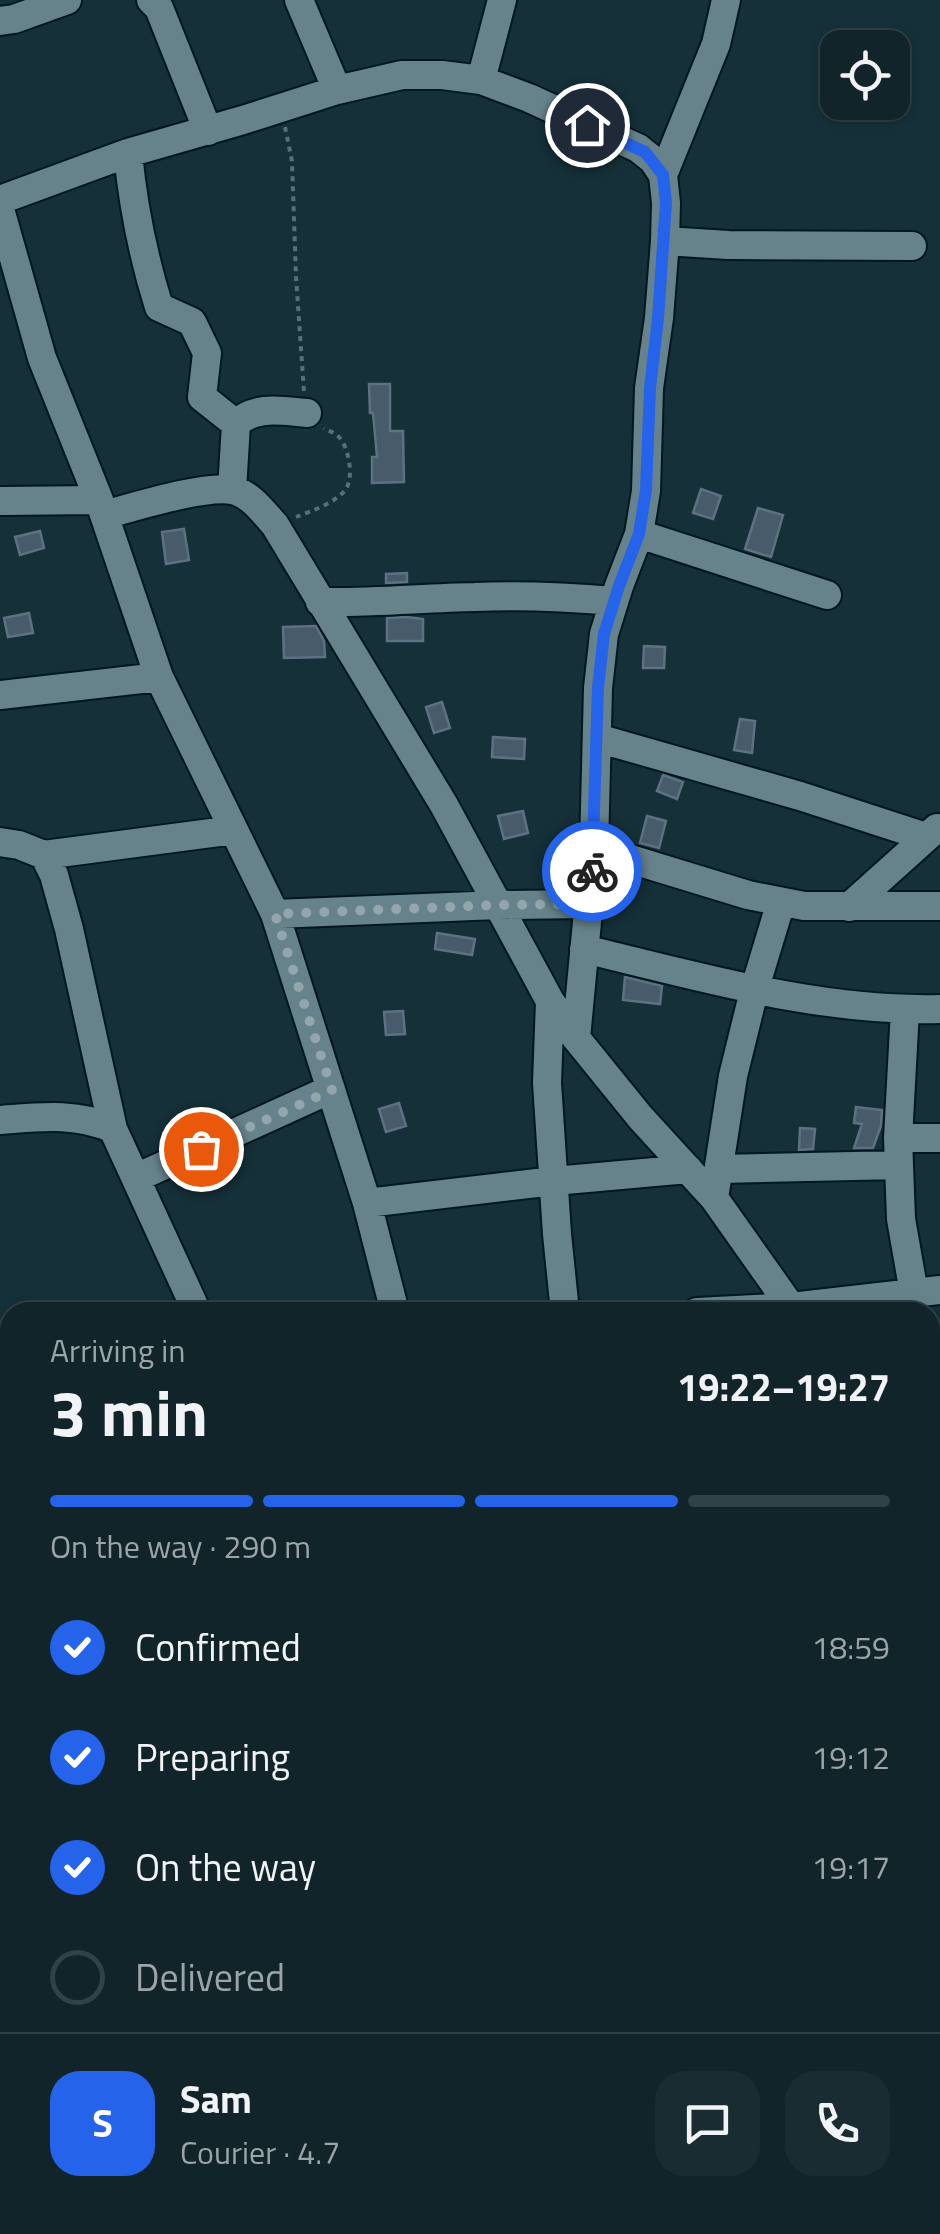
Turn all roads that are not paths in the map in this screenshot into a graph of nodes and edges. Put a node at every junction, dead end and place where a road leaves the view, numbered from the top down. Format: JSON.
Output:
{"nodes":[{"id":1,"x":67,"y":0,"type":"edge"},
{"id":2,"x":150,"y":0,"type":"edge"},
{"id":3,"x":299,"y":0,"type":"edge"},
{"id":4,"x":502,"y":0,"type":"edge"},
{"id":5,"x":726,"y":0,"type":"edge"},
{"id":6,"x":0,"y":21,"type":"edge"},
{"id":7,"x":481,"y":80,"type":"junction"},
{"id":8,"x":337,"y":90,"type":"junction"},
{"id":9,"x":208,"y":131,"type":"junction"},
{"id":10,"x":128,"y":153,"type":"junction"},
{"id":11,"x":663,"y":175,"type":"junction"},
{"id":12,"x":0,"y":200,"type":"edge"},
{"id":13,"x":0,"y":210,"type":"edge"},
{"id":14,"x":664,"y":241,"type":"junction"},
{"id":15,"x":912,"y":246,"type":"dead end"},
{"id":16,"x":307,"y":413,"type":"road end"},
{"id":17,"x":236,"y":424,"type":"junction"},
{"id":18,"x":232,"y":490,"type":"junction"},
{"id":19,"x":0,"y":500,"type":"edge"},
{"id":20,"x":102,"y":507,"type":"junction"},
{"id":21,"x":639,"y":534,"type":"junction"},
{"id":22,"x":827,"y":595,"type":"dead end"},
{"id":23,"x":614,"y":601,"type":"junction"},
{"id":24,"x":320,"y":602,"type":"junction"},
{"id":25,"x":160,"y":677,"type":"junction"},
{"id":26,"x":0,"y":695,"type":"edge"},
{"id":27,"x":597,"y":738,"type":"junction"},
{"id":28,"x":234,"y":830,"type":"junction"},
{"id":29,"x":933,"y":831,"type":"edge"},
{"id":30,"x":0,"y":842,"type":"edge"},
{"id":31,"x":594,"y":848,"type":"junction"},
{"id":32,"x":44,"y":855,"type":"junction"},
{"id":33,"x":781,"y":902,"type":"junction"},
{"id":34,"x":588,"y":904,"type":"junction"},
{"id":35,"x":498,"y":905,"type":"junction"},
{"id":36,"x":940,"y":906,"type":"edge"},
{"id":37,"x":850,"y":907,"type":"junction"},
{"id":38,"x":275,"y":914,"type":"junction"},
{"id":39,"x":584,"y":950,"type":"junction"},
{"id":40,"x":754,"y":991,"type":"junction"},
{"id":41,"x":550,"y":1001,"type":"junction"},
{"id":42,"x":940,"y":1009,"type":"edge"},
{"id":43,"x":905,"y":1010,"type":"junction"},
{"id":44,"x":576,"y":1038,"type":"junction"},
{"id":45,"x":332,"y":1090,"type":"junction"},
{"id":46,"x":0,"y":1120,"type":"edge"},
{"id":47,"x":113,"y":1128,"type":"junction"},
{"id":48,"x":940,"y":1138,"type":"edge"},
{"id":49,"x":898,"y":1152,"type":"junction"},
{"id":50,"x":719,"y":1169,"type":"junction"},
{"id":51,"x":688,"y":1170,"type":"junction"},
{"id":52,"x":136,"y":1178,"type":"junction"},
{"id":53,"x":554,"y":1181,"type":"junction"},
{"id":54,"x":714,"y":1198,"type":"junction"},
{"id":55,"x":367,"y":1202,"type":"junction"},
{"id":56,"x":927,"y":1291,"type":"edge"},
{"id":57,"x":192,"y":1302,"type":"edge"},
{"id":58,"x":392,"y":1302,"type":"edge"},
{"id":59,"x":564,"y":1302,"type":"edge"},
{"id":60,"x":787,"y":1302,"type":"edge"},
{"id":61,"x":834,"y":1302,"type":"edge"}],
"edges":[{"from":1,"to":6,"type":"street"},
{"from":2,"to":9,"type":"street"},
{"from":3,"to":8,"type":"street"},
{"from":4,"to":7,"type":"street"},
{"from":5,"to":11,"type":"street"},
{"from":7,"to":8,"type":"street"},
{"from":7,"to":11,"type":"street"},
{"from":8,"to":9,"type":"street"},
{"from":9,"to":10,"type":"street"},
{"from":10,"to":12,"type":"street"},
{"from":10,"to":17,"type":"street"},
{"from":11,"to":14,"type":"street"},
{"from":13,"to":20,"type":"street"},
{"from":14,"to":15,"type":"street"},
{"from":14,"to":21,"type":"street"},
{"from":16,"to":17,"type":"street"},
{"from":17,"to":18,"type":"street"},
{"from":18,"to":20,"type":"street"},
{"from":18,"to":24,"type":"street"},
{"from":19,"to":20,"type":"street"},
{"from":20,"to":25,"type":"street"},
{"from":21,"to":22,"type":"street"},
{"from":21,"to":23,"type":"street"},
{"from":23,"to":24,"type":"street"},
{"from":23,"to":27,"type":"street"},
{"from":24,"to":35,"type":"street"},
{"from":25,"to":26,"type":"street"},
{"from":25,"to":28,"type":"street"},
{"from":27,"to":29,"type":"street"},
{"from":27,"to":31,"type":"street"},
{"from":28,"to":32,"type":"street"},
{"from":28,"to":38,"type":"street"},
{"from":29,"to":37,"type":"street"},
{"from":30,"to":32,"type":"street"},
{"from":31,"to":33,"type":"street"},
{"from":31,"to":34,"type":"street"},
{"from":32,"to":47,"type":"street"},
{"from":33,"to":37,"type":"street"},
{"from":33,"to":40,"type":"street"},
{"from":34,"to":35,"type":"street"},
{"from":34,"to":39,"type":"street"},
{"from":35,"to":38,"type":"street"},
{"from":35,"to":41,"type":"street"},
{"from":36,"to":37,"type":"street"},
{"from":38,"to":45,"type":"street"},
{"from":39,"to":40,"type":"street"},
{"from":39,"to":44,"type":"street"},
{"from":40,"to":43,"type":"street"},
{"from":40,"to":50,"type":"street"},
{"from":41,"to":44,"type":"street"},
{"from":41,"to":53,"type":"street"},
{"from":42,"to":43,"type":"street"},
{"from":43,"to":49,"type":"street"},
{"from":44,"to":51,"type":"street"},
{"from":45,"to":52,"type":"street"},
{"from":45,"to":55,"type":"street"},
{"from":46,"to":47,"type":"street"},
{"from":47,"to":52,"type":"street"},
{"from":48,"to":49,"type":"street"},
{"from":49,"to":50,"type":"street"},
{"from":49,"to":56,"type":"street"},
{"from":50,"to":54,"type":"street"},
{"from":51,"to":53,"type":"street"},
{"from":51,"to":54,"type":"street"},
{"from":52,"to":57,"type":"street"},
{"from":53,"to":55,"type":"street"},
{"from":53,"to":59,"type":"street"},
{"from":54,"to":60,"type":"street"},
{"from":55,"to":58,"type":"street"},
{"from":56,"to":61,"type":"street"}]}
